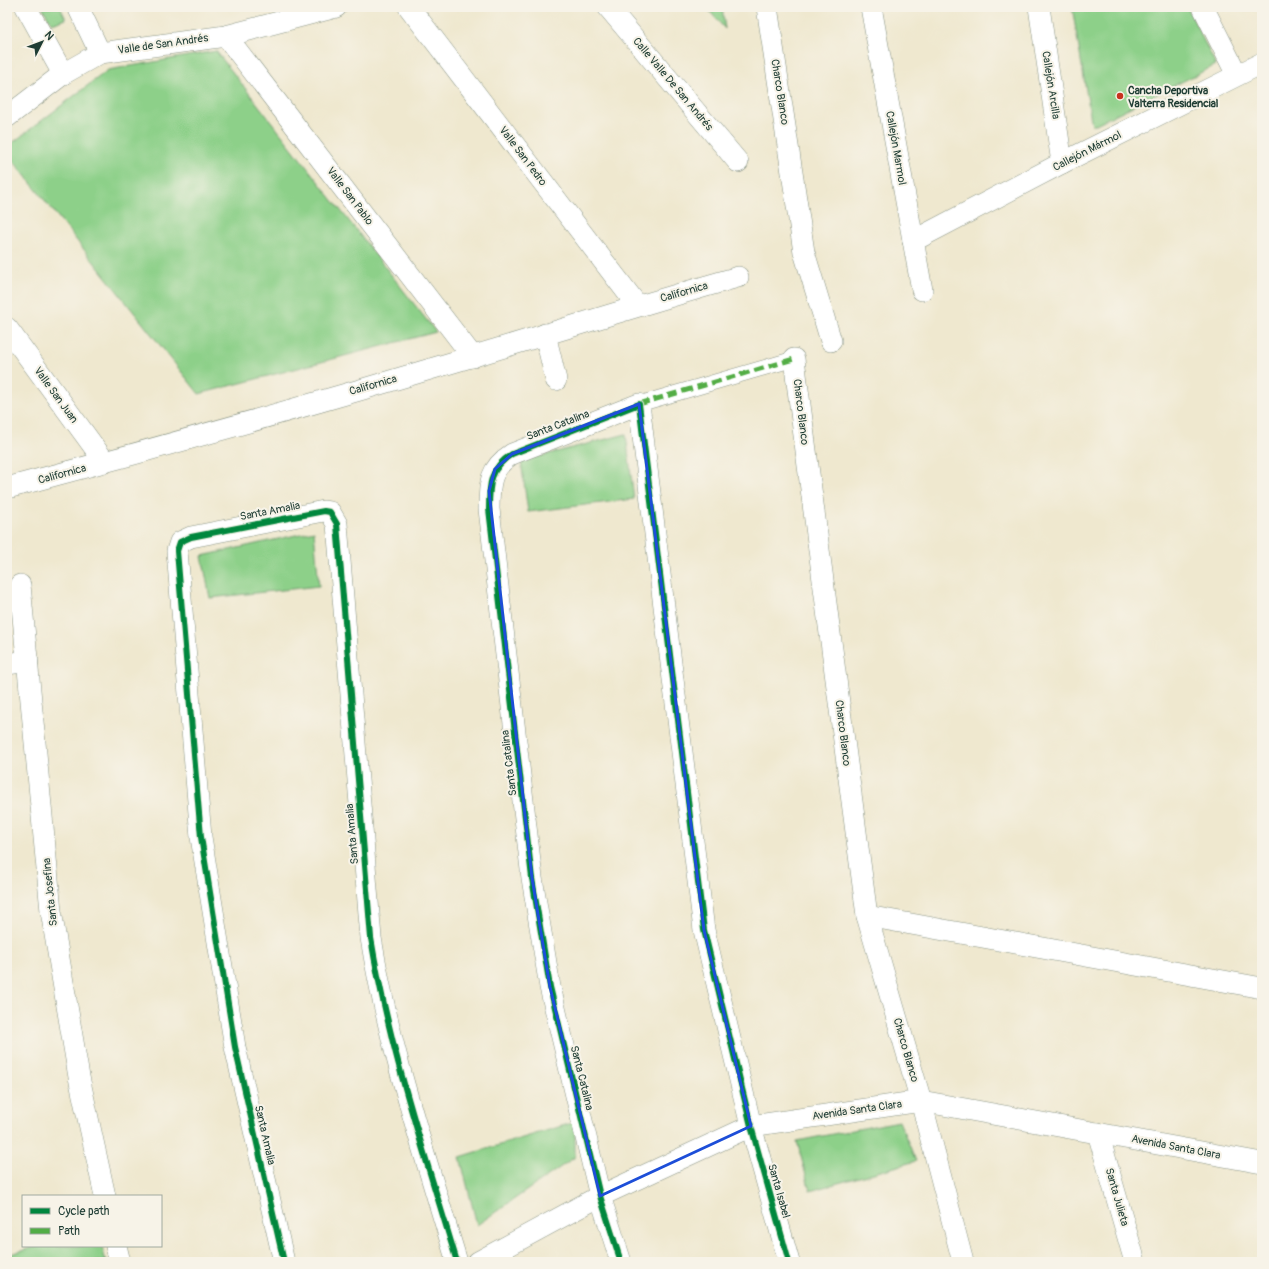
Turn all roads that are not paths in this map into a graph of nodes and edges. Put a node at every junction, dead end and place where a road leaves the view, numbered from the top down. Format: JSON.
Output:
{"nodes":[{"id":1,"x":26,"y":7,"type":"edge"},
{"id":2,"x":78,"y":7,"type":"edge"},
{"id":3,"x":336,"y":7,"type":"edge"},
{"id":4,"x":409,"y":7,"type":"edge"},
{"id":5,"x":608,"y":7,"type":"edge"},
{"id":6,"x":767,"y":7,"type":"edge"},
{"id":7,"x":871,"y":7,"type":"edge"},
{"id":8,"x":1039,"y":7,"type":"edge"},
{"id":9,"x":1202,"y":7,"type":"edge"},
{"id":10,"x":226,"y":36,"type":"junction"},
{"id":11,"x":100,"y":53,"type":"junction"},
{"id":12,"x":1262,"y":63,"type":"edge"},
{"id":13,"x":63,"y":74,"type":"junction"},
{"id":14,"x":1237,"y":75,"type":"junction"},
{"id":15,"x":7,"y":117,"type":"edge"},
{"id":16,"x":738,"y":162,"type":"dead end"},
{"id":17,"x":1062,"y":163,"type":"junction"},
{"id":18,"x":913,"y":241,"type":"junction"},
{"id":19,"x":738,"y":277,"type":"dead end"},
{"id":20,"x":922,"y":290,"type":"dead end"},
{"id":21,"x":637,"y":305,"type":"junction"},
{"id":22,"x":7,"y":328,"type":"edge"},
{"id":23,"x":545,"y":334,"type":"junction"},
{"id":24,"x":830,"y":341,"type":"dead end"},
{"id":25,"x":472,"y":357,"type":"junction"},
{"id":26,"x":794,"y":359,"type":"joint"},
{"id":27,"x":556,"y":380,"type":"dead end"},
{"id":28,"x":639,"y":404,"type":"junction"},
{"id":29,"x":105,"y":462,"type":"junction"},
{"id":30,"x":7,"y":488,"type":"edge"},
{"id":31,"x":20,"y":585,"type":"dead end"},
{"id":32,"x":28,"y":661,"type":"junction"},
{"id":33,"x":7,"y":664,"type":"edge"},
{"id":34,"x":867,"y":916,"type":"junction"},
{"id":35,"x":1262,"y":988,"type":"edge"},
{"id":36,"x":921,"y":1101,"type":"junction"},
{"id":37,"x":751,"y":1126,"type":"junction"},
{"id":38,"x":1098,"y":1132,"type":"junction"},
{"id":39,"x":1262,"y":1163,"type":"edge"},
{"id":40,"x":105,"y":1195,"type":"edge"},
{"id":41,"x":600,"y":1196,"type":"junction"},
{"id":42,"x":116,"y":1247,"type":"edge"},
{"id":43,"x":120,"y":1262,"type":"edge"},
{"id":44,"x":284,"y":1262,"type":"edge"},
{"id":45,"x":457,"y":1262,"type":"edge"},
{"id":46,"x":478,"y":1262,"type":"edge"},
{"id":47,"x":621,"y":1262,"type":"edge"},
{"id":48,"x":789,"y":1262,"type":"edge"},
{"id":49,"x":964,"y":1262,"type":"edge"},
{"id":50,"x":1135,"y":1262,"type":"edge"}],
"edges":[{"from":1,"to":13,"type":"street"},
{"from":2,"to":11,"type":"street"},
{"from":3,"to":10,"type":"street","name":"Valle de San Andrés"},
{"from":4,"to":21,"type":"street","name":"Valle San Pedro"},
{"from":5,"to":16,"type":"street","name":"Calle Valle De San Andrés"},
{"from":6,"to":24,"type":"street","name":"Charco Blanco"},
{"from":7,"to":18,"type":"street","name":"Callejón Marmol"},
{"from":8,"to":17,"type":"street","name":"Callejón Arcilla"},
{"from":9,"to":14,"type":"street"},
{"from":10,"to":11,"type":"street","name":"Valle de San Andrés"},
{"from":10,"to":25,"type":"street","name":"Valle San Pablo"},
{"from":11,"to":13,"type":"street","name":"Valle de San Andrés"},
{"from":12,"to":14,"type":"street","name":"Callejón Mármol"},
{"from":13,"to":15,"type":"street","name":"Valle de San Andrés"},
{"from":14,"to":17,"type":"street","name":"Callejón Mármol"},
{"from":17,"to":18,"type":"street","name":"Callejón Mármol"},
{"from":18,"to":20,"type":"street","name":"Callejón Marmol"},
{"from":19,"to":21,"type":"street","name":"Californica"},
{"from":21,"to":23,"type":"street","name":"Californica"},
{"from":22,"to":29,"type":"street","name":"Valle San Juan"},
{"from":23,"to":25,"type":"street","name":"Californica"},
{"from":23,"to":27,"type":"street"},
{"from":25,"to":29,"type":"street","name":"Californica"},
{"from":26,"to":28,"type":"street"},
{"from":26,"to":34,"type":"street","name":"Charco Blanco"},
{"from":28,"to":37,"type":"street"},
{"from":28,"to":41,"type":"street","name":"Santa Catalina"},
{"from":29,"to":30,"type":"street","name":"Californica"},
{"from":31,"to":32,"type":"street","name":"Santa Josefina"},
{"from":32,"to":33,"type":"street"},
{"from":32,"to":40,"type":"street","name":"Santa Josefina"},
{"from":34,"to":35,"type":"street"},
{"from":34,"to":36,"type":"street","name":"Charco Blanco"},
{"from":36,"to":37,"type":"street","name":"Avenida Santa Clara"},
{"from":36,"to":38,"type":"street","name":"Avenida Santa Clara"},
{"from":36,"to":49,"type":"street"},
{"from":37,"to":41,"type":"street","name":"Avenida Santa Clara"},
{"from":37,"to":48,"type":"street","name":"Santa Isabel"},
{"from":38,"to":39,"type":"street","name":"Avenida Santa Clara"},
{"from":38,"to":50,"type":"street","name":"Santa Julieta"},
{"from":41,"to":46,"type":"street","name":"Avenida Santa Clara"},
{"from":41,"to":47,"type":"street","name":"Santa Catalina"},
{"from":42,"to":43,"type":"street"},
{"from":44,"to":45,"type":"street","name":"Santa Amalia"}]}
